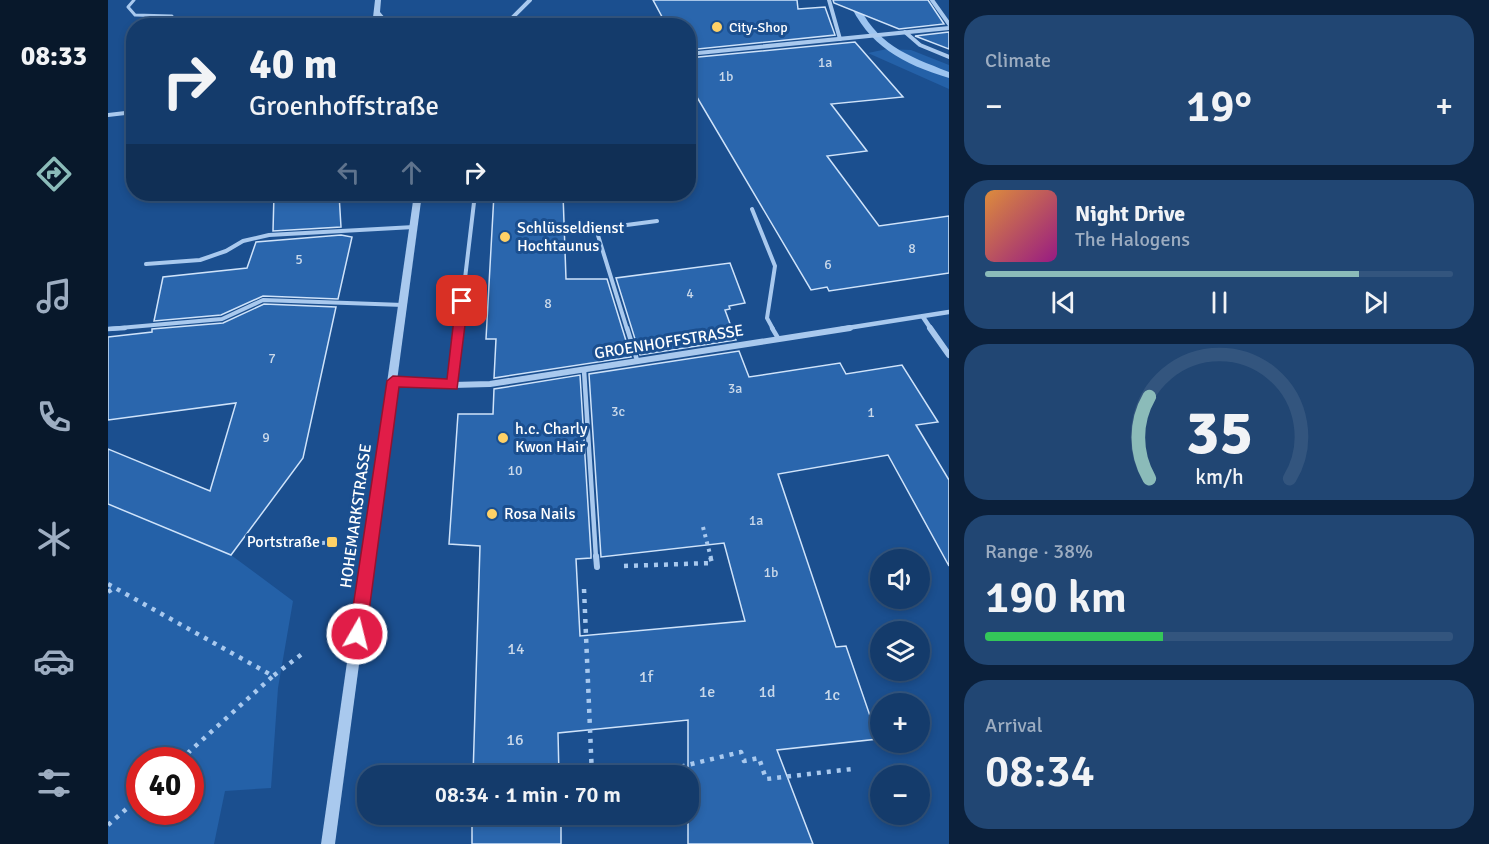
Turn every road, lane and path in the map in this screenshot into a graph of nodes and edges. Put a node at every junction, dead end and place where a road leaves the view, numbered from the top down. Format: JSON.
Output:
{"nodes":[{"id":1,"x":135,"y":0,"type":"edge"},
{"id":2,"x":378,"y":0,"type":"edge"},
{"id":3,"x":530,"y":0,"type":"edge"},
{"id":4,"x":829,"y":0,"type":"edge"},
{"id":5,"x":932,"y":0,"type":"edge"},
{"id":6,"x":378,"y":13,"type":"junction"},
{"id":7,"x":172,"y":16,"type":"dead end"},
{"id":8,"x":377,"y":18,"type":"edge"},
{"id":9,"x":382,"y":18,"type":"edge"},
{"id":10,"x":512,"y":18,"type":"edge"},
{"id":11,"x":949,"y":26,"type":"edge"},
{"id":12,"x":905,"y":32,"type":"junction"},
{"id":13,"x":840,"y":39,"type":"junction"},
{"id":14,"x":696,"y":53,"type":"edge"},
{"id":15,"x":949,"y":57,"type":"edge"},
{"id":16,"x":126,"y":113,"type":"edge"},
{"id":17,"x":108,"y":115,"type":"edge"},
{"id":18,"x":417,"y":201,"type":"edge"},
{"id":19,"x":474,"y":201,"type":"edge"},
{"id":20,"x":752,"y":209,"type":"dead end"},
{"id":21,"x":657,"y":221,"type":"dead end"},
{"id":22,"x":414,"y":227,"type":"junction"},
{"id":23,"x":146,"y":264,"type":"dead end"},
{"id":24,"x":403,"y":305,"type":"junction"},
{"id":25,"x":949,"y":312,"type":"edge"},
{"id":26,"x":923,"y":317,"type":"junction"},
{"id":27,"x":108,"y":329,"type":"edge"},
{"id":28,"x":778,"y":338,"type":"junction"},
{"id":29,"x":949,"y":355,"type":"edge"},
{"id":30,"x":637,"y":360,"type":"junction"},
{"id":31,"x":584,"y":369,"type":"junction"},
{"id":32,"x":393,"y":381,"type":"junction"},
{"id":33,"x":453,"y":385,"type":"junction"},
{"id":34,"x":703,"y":527,"type":"dead end"},
{"id":35,"x":332,"y":542,"type":"dead end"},
{"id":36,"x":322,"y":543,"type":"dead end"},
{"id":37,"x":597,"y":567,"type":"junction"},
{"id":38,"x":108,"y":584,"type":"edge"},
{"id":39,"x":114,"y":588,"type":"junction"},
{"id":40,"x":108,"y":592,"type":"edge"},
{"id":41,"x":302,"y":654,"type":"dead end"},
{"id":42,"x":273,"y":676,"type":"junction"},
{"id":43,"x":194,"y":747,"type":"edge"},
{"id":44,"x":592,"y":765,"type":"edge"},
{"id":45,"x":687,"y":765,"type":"edge"},
{"id":46,"x":852,"y":770,"type":"dead end"},
{"id":47,"x":126,"y":809,"type":"edge"},
{"id":48,"x":108,"y":816,"type":"edge"},
{"id":49,"x":117,"y":817,"type":"junction"},
{"id":50,"x":108,"y":825,"type":"edge"},
{"id":51,"x":328,"y":844,"type":"edge"}],
"edges":[{"from":1,"to":7,"type":"lane"},
{"from":2,"to":6,"type":"street"},
{"from":3,"to":10,"type":"street"},
{"from":4,"to":13,"type":"street"},
{"from":5,"to":11,"type":"street"},
{"from":6,"to":8,"type":"street"},
{"from":6,"to":9,"type":"street"},
{"from":11,"to":12,"type":"street"},
{"from":12,"to":13,"type":"street"},
{"from":12,"to":15,"type":"street"},
{"from":13,"to":14,"type":"street"},
{"from":16,"to":17,"type":"street"},
{"from":18,"to":22,"type":"street","name":"HOHEMARKSTRASSE"},
{"from":19,"to":33,"type":"lane"},
{"from":20,"to":28,"type":"lane"},
{"from":21,"to":30,"type":"lane"},
{"from":22,"to":23,"type":"lane"},
{"from":22,"to":24,"type":"street","name":"HOHEMARKSTRASSE"},
{"from":24,"to":27,"type":"lane"},
{"from":24,"to":32,"type":"street","name":"HOHEMARKSTRASSE"},
{"from":25,"to":26,"type":"street","name":"GROENHOFFSTRASSE"},
{"from":26,"to":28,"type":"street","name":"GROENHOFFSTRASSE"},
{"from":26,"to":29,"type":"street"},
{"from":28,"to":30,"type":"street","name":"GROENHOFFSTRASSE"},
{"from":30,"to":31,"type":"street","name":"GROENHOFFSTRASSE"},
{"from":31,"to":33,"type":"street","name":"GROENHOFFSTRASSE"},
{"from":31,"to":37,"type":"lane"},
{"from":32,"to":33,"type":"street","name":"GROENHOFFSTRASSE"},
{"from":32,"to":51,"type":"street","name":"HOHEMARKSTRASSE"},
{"from":34,"to":37,"type":"path"},
{"from":35,"to":36,"type":"path"},
{"from":37,"to":44,"type":"path"},
{"from":38,"to":39,"type":"path"},
{"from":39,"to":40,"type":"path"},
{"from":39,"to":42,"type":"path"},
{"from":41,"to":42,"type":"path"},
{"from":42,"to":43,"type":"path"},
{"from":45,"to":46,"type":"path"},
{"from":47,"to":49,"type":"path"},
{"from":48,"to":49,"type":"path"},
{"from":49,"to":50,"type":"path"}]}
